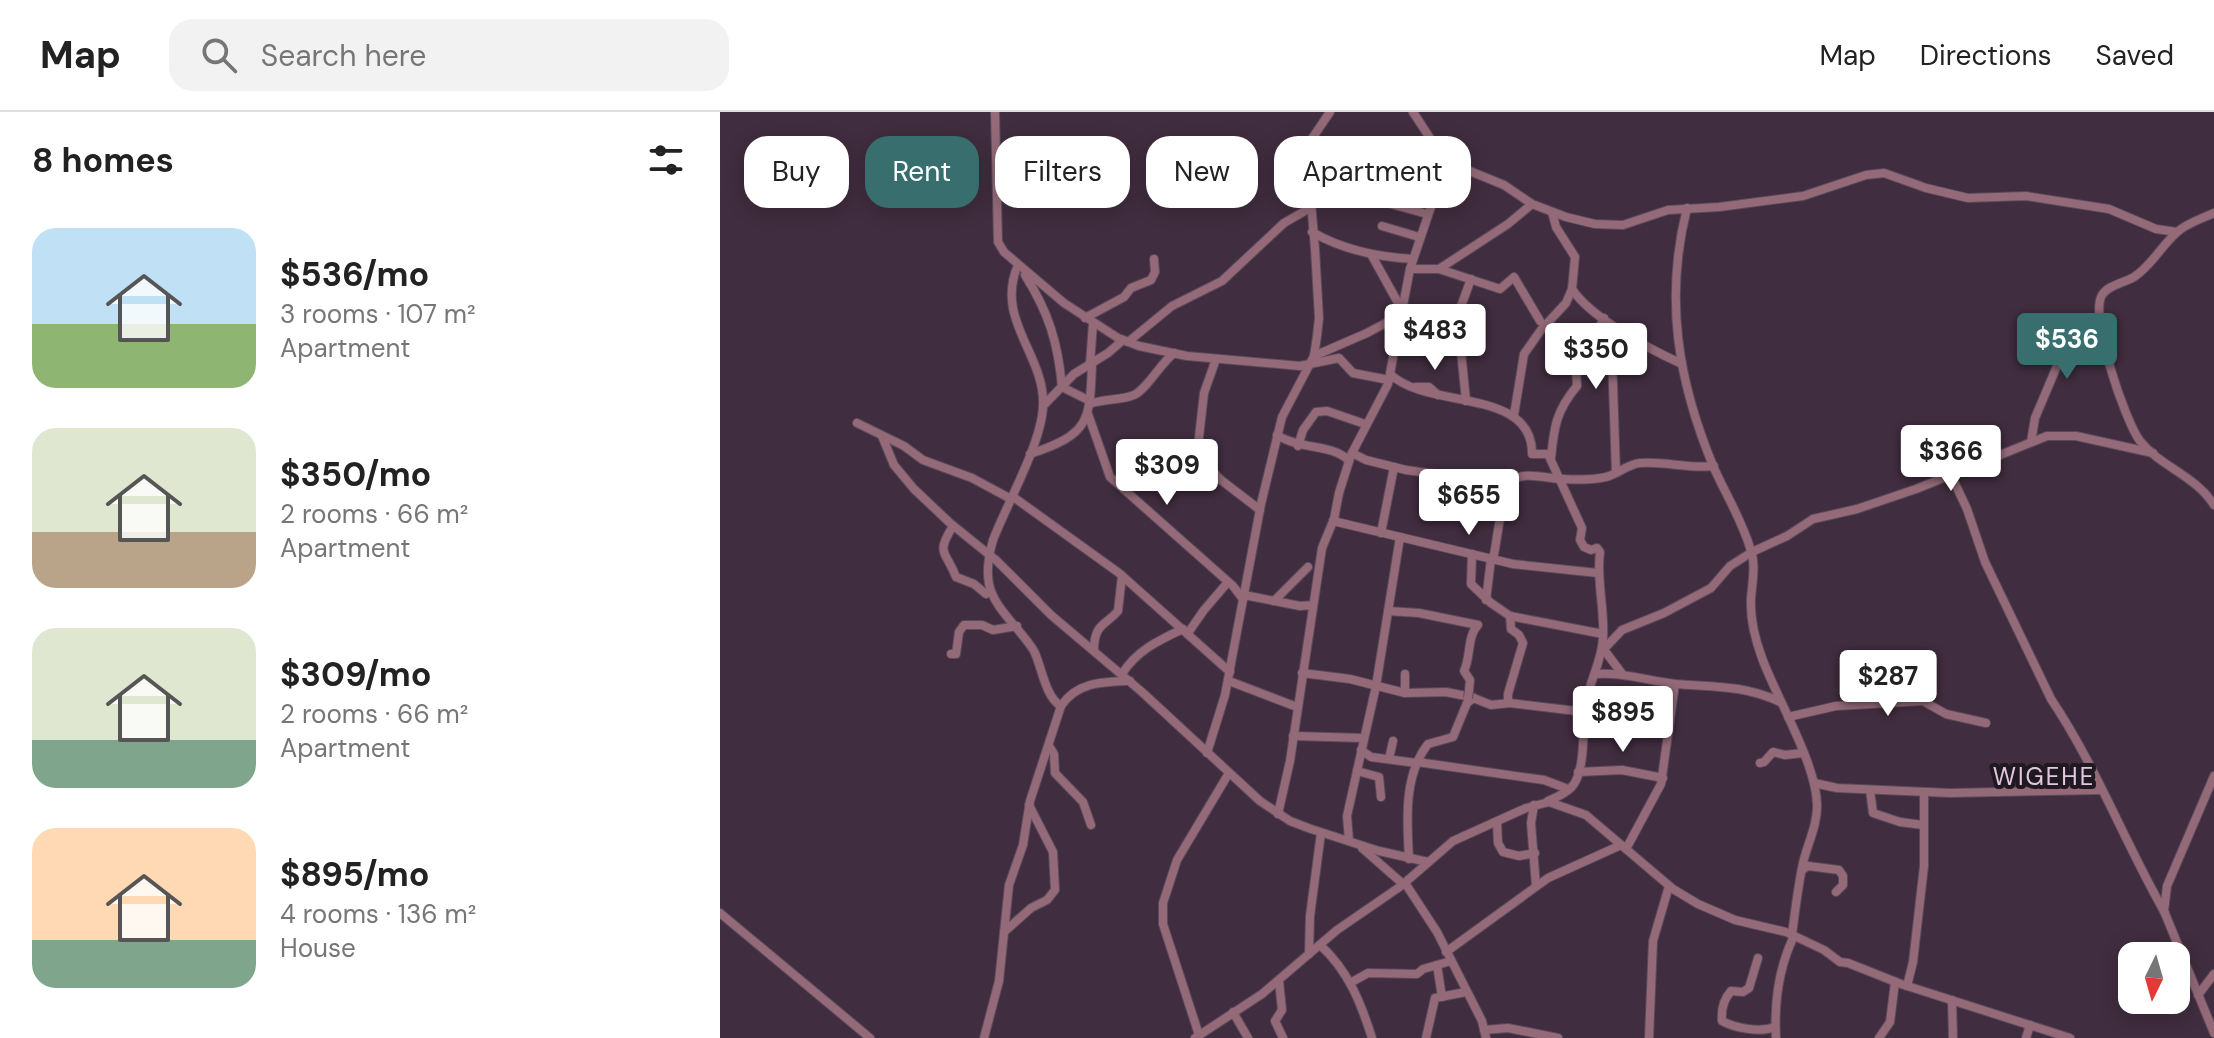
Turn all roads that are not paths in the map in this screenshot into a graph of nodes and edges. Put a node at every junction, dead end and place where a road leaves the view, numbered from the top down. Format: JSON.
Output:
{"nodes":[{"id":1,"x":995,"y":112,"type":"edge"},
{"id":2,"x":1330,"y":112,"type":"edge"},
{"id":3,"x":1413,"y":112,"type":"edge"},
{"id":4,"x":1314,"y":136,"type":"edge"},
{"id":5,"x":1429,"y":136,"type":"edge"},
{"id":6,"x":1471,"y":172,"type":"edge"},
{"id":7,"x":1532,"y":204,"type":"junction"},
{"id":8,"x":1304,"y":208,"type":"edge"},
{"id":9,"x":1310,"y":208,"type":"edge"},
{"id":10,"x":1405,"y":208,"type":"edge"},
{"id":11,"x":1429,"y":208,"type":"edge"},
{"id":12,"x":1687,"y":208,"type":"junction"},
{"id":13,"x":1552,"y":212,"type":"junction"},
{"id":14,"x":2214,"y":213,"type":"edge"},
{"id":15,"x":1427,"y":214,"type":"junction"},
{"id":16,"x":1382,"y":226,"type":"dead end"},
{"id":17,"x":1312,"y":232,"type":"junction"},
{"id":18,"x":2177,"y":232,"type":"junction"},
{"id":19,"x":1419,"y":237,"type":"junction"},
{"id":20,"x":1371,"y":254,"type":"junction"},
{"id":21,"x":1154,"y":259,"type":"dead end"},
{"id":22,"x":1411,"y":264,"type":"junction"},
{"id":23,"x":1018,"y":265,"type":"junction"},
{"id":24,"x":1439,"y":269,"type":"junction"},
{"id":25,"x":1471,"y":279,"type":"junction"},
{"id":26,"x":1572,"y":289,"type":"junction"},
{"id":27,"x":1401,"y":312,"type":"junction"},
{"id":28,"x":1434,"y":317,"type":"dead end"},
{"id":29,"x":1604,"y":318,"type":"junction"},
{"id":30,"x":1089,"y":320,"type":"junction"},
{"id":31,"x":1540,"y":321,"type":"dead end"},
{"id":32,"x":2100,"y":321,"type":"junction"},
{"id":33,"x":1125,"y":341,"type":"junction"},
{"id":34,"x":1639,"y":341,"type":"junction"},
{"id":35,"x":1174,"y":353,"type":"junction"},
{"id":36,"x":1216,"y":359,"type":"junction"},
{"id":37,"x":1311,"y":360,"type":"junction"},
{"id":38,"x":1091,"y":363,"type":"junction"},
{"id":39,"x":1680,"y":363,"type":"junction"},
{"id":40,"x":1390,"y":377,"type":"junction"},
{"id":41,"x":1062,"y":387,"type":"junction"},
{"id":42,"x":1466,"y":401,"type":"junction"},
{"id":43,"x":1043,"y":406,"type":"junction"},
{"id":44,"x":1089,"y":406,"type":"junction"},
{"id":45,"x":1514,"y":415,"type":"junction"},
{"id":46,"x":857,"y":423,"type":"dead end"},
{"id":47,"x":1365,"y":424,"type":"junction"},
{"id":48,"x":1277,"y":435,"type":"junction"},
{"id":49,"x":882,"y":436,"type":"junction"},
{"id":50,"x":2031,"y":442,"type":"junction"},
{"id":51,"x":1298,"y":446,"type":"junction"},
{"id":52,"x":2153,"y":453,"type":"junction"},
{"id":53,"x":1030,"y":454,"type":"junction"},
{"id":54,"x":1351,"y":457,"type":"junction"},
{"id":55,"x":1550,"y":463,"type":"junction"},
{"id":56,"x":1714,"y":466,"type":"junction"},
{"id":57,"x":1394,"y":467,"type":"junction"},
{"id":58,"x":1616,"y":473,"type":"junction"},
{"id":59,"x":1951,"y":475,"type":"junction"},
{"id":60,"x":1558,"y":479,"type":"junction"},
{"id":61,"x":1507,"y":484,"type":"junction"},
{"id":62,"x":1011,"y":497,"type":"junction"},
{"id":63,"x":2214,"y":505,"type":"edge"},
{"id":64,"x":1260,"y":510,"type":"junction"},
{"id":65,"x":1333,"y":521,"type":"junction"},
{"id":66,"x":953,"y":526,"type":"junction"},
{"id":67,"x":1381,"y":533,"type":"junction"},
{"id":68,"x":1400,"y":537,"type":"junction"},
{"id":69,"x":1752,"y":552,"type":"junction"},
{"id":70,"x":1472,"y":554,"type":"junction"},
{"id":71,"x":989,"y":555,"type":"junction"},
{"id":72,"x":1492,"y":559,"type":"junction"},
{"id":73,"x":1308,"y":567,"type":"dead end"},
{"id":74,"x":1598,"y":573,"type":"junction"},
{"id":75,"x":1122,"y":576,"type":"junction"},
{"id":76,"x":1228,"y":582,"type":"junction"},
{"id":77,"x":986,"y":594,"type":"dead end"},
{"id":78,"x":1244,"y":597,"type":"junction"},
{"id":79,"x":1486,"y":600,"type":"junction"},
{"id":80,"x":1274,"y":601,"type":"junction"},
{"id":81,"x":1313,"y":605,"type":"junction"},
{"id":82,"x":1388,"y":611,"type":"junction"},
{"id":83,"x":1510,"y":616,"type":"junction"},
{"id":84,"x":1017,"y":626,"type":"junction"},
{"id":85,"x":1186,"y":631,"type":"junction"},
{"id":86,"x":1603,"y":634,"type":"junction"},
{"id":87,"x":1603,"y":648,"type":"junction"},
{"id":88,"x":1094,"y":650,"type":"junction"},
{"id":89,"x":951,"y":654,"type":"dead end"},
{"id":90,"x":1302,"y":673,"type":"junction"},
{"id":91,"x":1122,"y":674,"type":"junction"},
{"id":92,"x":1405,"y":674,"type":"dead end"},
{"id":93,"x":1595,"y":674,"type":"junction"},
{"id":94,"x":1623,"y":675,"type":"junction"},
{"id":95,"x":1230,"y":676,"type":"junction"},
{"id":96,"x":1130,"y":681,"type":"junction"},
{"id":97,"x":1675,"y":684,"type":"junction"},
{"id":98,"x":1376,"y":686,"type":"junction"},
{"id":99,"x":1405,"y":693,"type":"junction"},
{"id":100,"x":1470,"y":696,"type":"junction"},
{"id":101,"x":1506,"y":701,"type":"junction"},
{"id":102,"x":1781,"y":703,"type":"junction"},
{"id":103,"x":1061,"y":706,"type":"junction"},
{"id":104,"x":1297,"y":707,"type":"junction"},
{"id":105,"x":1585,"y":712,"type":"junction"},
{"id":106,"x":1788,"y":717,"type":"junction"},
{"id":107,"x":1986,"y":723,"type":"dead end"},
{"id":108,"x":1293,"y":736,"type":"junction"},
{"id":109,"x":1363,"y":738,"type":"junction"},
{"id":110,"x":1393,"y":741,"type":"dead end"},
{"id":111,"x":1049,"y":746,"type":"junction"},
{"id":112,"x":1361,"y":750,"type":"junction"},
{"id":113,"x":1207,"y":753,"type":"junction"},
{"id":114,"x":1803,"y":753,"type":"junction"},
{"id":115,"x":1389,"y":759,"type":"junction"},
{"id":116,"x":1416,"y":763,"type":"junction"},
{"id":117,"x":1760,"y":763,"type":"dead end"},
{"id":118,"x":1357,"y":771,"type":"junction"},
{"id":119,"x":1578,"y":772,"type":"junction"},
{"id":120,"x":1229,"y":773,"type":"junction"},
{"id":121,"x":2214,"y":776,"type":"edge"},
{"id":122,"x":1663,"y":778,"type":"junction"},
{"id":123,"x":1814,"y":783,"type":"junction"},
{"id":124,"x":1568,"y":789,"type":"junction"},
{"id":125,"x":1870,"y":790,"type":"junction"},
{"id":126,"x":2101,"y":790,"type":"junction"},
{"id":127,"x":1924,"y":792,"type":"junction"},
{"id":128,"x":1381,"y":797,"type":"dead end"},
{"id":129,"x":1547,"y":802,"type":"junction"},
{"id":130,"x":1029,"y":804,"type":"junction"},
{"id":131,"x":1534,"y":805,"type":"junction"},
{"id":132,"x":1278,"y":814,"type":"junction"},
{"id":133,"x":1497,"y":822,"type":"junction"},
{"id":134,"x":1346,"y":824,"type":"junction"},
{"id":135,"x":1091,"y":825,"type":"dead end"},
{"id":136,"x":1923,"y":825,"type":"junction"},
{"id":137,"x":1321,"y":833,"type":"junction"},
{"id":138,"x":1334,"y":836,"type":"junction"},
{"id":139,"x":1353,"y":842,"type":"junction"},
{"id":140,"x":1624,"y":847,"type":"junction"},
{"id":141,"x":1535,"y":853,"type":"junction"},
{"id":142,"x":1409,"y":859,"type":"junction"},
{"id":143,"x":1428,"y":862,"type":"junction"},
{"id":144,"x":1802,"y":870,"type":"junction"},
{"id":145,"x":1404,"y":884,"type":"junction"},
{"id":146,"x":1536,"y":886,"type":"junction"},
{"id":147,"x":1669,"y":886,"type":"junction"},
{"id":148,"x":1836,"y":892,"type":"dead end"},
{"id":149,"x":720,"y":913,"type":"edge"},
{"id":150,"x":2165,"y":913,"type":"junction"},
{"id":151,"x":1004,"y":932,"type":"junction"},
{"id":152,"x":1793,"y":935,"type":"junction"},
{"id":153,"x":1320,"y":945,"type":"junction"},
{"id":154,"x":1309,"y":955,"type":"junction"},
{"id":155,"x":1448,"y":956,"type":"junction"},
{"id":156,"x":1758,"y":958,"type":"dead end"},
{"id":157,"x":1437,"y":965,"type":"junction"},
{"id":158,"x":2214,"y":974,"type":"edge"},
{"id":159,"x":1279,"y":981,"type":"junction"},
{"id":160,"x":1895,"y":982,"type":"junction"},
{"id":161,"x":1350,"y":983,"type":"junction"},
{"id":162,"x":1907,"y":986,"type":"junction"},
{"id":163,"x":1466,"y":992,"type":"junction"},
{"id":164,"x":2198,"y":995,"type":"junction"},
{"id":165,"x":1442,"y":997,"type":"junction"},
{"id":166,"x":1952,"y":1000,"type":"junction"},
{"id":167,"x":1233,"y":1012,"type":"junction"},
{"id":168,"x":2030,"y":1025,"type":"junction"},
{"id":169,"x":1775,"y":1027,"type":"junction"},
{"id":170,"x":2214,"y":1033,"type":"edge"},
{"id":171,"x":1485,"y":1034,"type":"edge"},
{"id":172,"x":1525,"y":1035,"type":"edge"},
{"id":173,"x":2057,"y":1036,"type":"edge"},
{"id":174,"x":1198,"y":1037,"type":"edge"},
{"id":175,"x":870,"y":1038,"type":"edge"},
{"id":176,"x":984,"y":1038,"type":"edge"},
{"id":177,"x":1248,"y":1038,"type":"edge"},
{"id":178,"x":1283,"y":1038,"type":"edge"},
{"id":179,"x":1372,"y":1038,"type":"edge"},
{"id":180,"x":1426,"y":1038,"type":"edge"},
{"id":181,"x":1558,"y":1038,"type":"edge"},
{"id":182,"x":1649,"y":1038,"type":"edge"},
{"id":183,"x":1776,"y":1038,"type":"edge"},
{"id":184,"x":1879,"y":1038,"type":"edge"},
{"id":185,"x":1953,"y":1038,"type":"edge"},
{"id":186,"x":2026,"y":1038,"type":"edge"},
{"id":187,"x":2070,"y":1038,"type":"edge"}],
"edges":[{"from":1,"to":23,"type":"street"},
{"from":2,"to":4,"type":"street"},
{"from":3,"to":5,"type":"street"},
{"from":6,"to":7,"type":"street"},
{"from":7,"to":13,"type":"street"},
{"from":7,"to":24,"type":"street"},
{"from":8,"to":33,"type":"street"},
{"from":9,"to":17,"type":"street"},
{"from":10,"to":15,"type":"street"},
{"from":11,"to":15,"type":"street"},
{"from":12,"to":13,"type":"street"},
{"from":12,"to":18,"type":"street"},
{"from":12,"to":39,"type":"street"},
{"from":13,"to":26,"type":"street"},
{"from":14,"to":18,"type":"street"},
{"from":15,"to":19,"type":"street"},
{"from":16,"to":19,"type":"street"},
{"from":17,"to":20,"type":"street"},
{"from":17,"to":37,"type":"street"},
{"from":18,"to":32,"type":"street"},
{"from":19,"to":22,"type":"street"},
{"from":20,"to":22,"type":"street"},
{"from":20,"to":27,"type":"street"},
{"from":21,"to":30,"type":"street"},
{"from":22,"to":24,"type":"street"},
{"from":22,"to":27,"type":"street"},
{"from":23,"to":30,"type":"street"},
{"from":23,"to":41,"type":"street"},
{"from":23,"to":43,"type":"street"},
{"from":24,"to":25,"type":"street"},
{"from":25,"to":31,"type":"street"},
{"from":25,"to":42,"type":"street"},
{"from":26,"to":29,"type":"street"},
{"from":26,"to":45,"type":"street"},
{"from":27,"to":28,"type":"street"},
{"from":27,"to":37,"type":"street"},
{"from":27,"to":40,"type":"street"},
{"from":29,"to":34,"type":"street"},
{"from":29,"to":55,"type":"street"},
{"from":30,"to":33,"type":"street"},
{"from":30,"to":38,"type":"street"},
{"from":32,"to":50,"type":"street"},
{"from":32,"to":52,"type":"street"},
{"from":33,"to":35,"type":"street"},
{"from":33,"to":38,"type":"street"},
{"from":34,"to":39,"type":"street"},
{"from":34,"to":58,"type":"street"},
{"from":35,"to":36,"type":"street"},
{"from":35,"to":44,"type":"street"},
{"from":36,"to":37,"type":"street"},
{"from":36,"to":64,"type":"street"},
{"from":37,"to":40,"type":"street"},
{"from":37,"to":48,"type":"street"},
{"from":38,"to":41,"type":"street"},
{"from":38,"to":44,"type":"street"},
{"from":39,"to":56,"type":"street"},
{"from":40,"to":42,"type":"street"},
{"from":40,"to":47,"type":"street"},
{"from":41,"to":43,"type":"street"},
{"from":41,"to":44,"type":"street"},
{"from":42,"to":45,"type":"street"},
{"from":43,"to":53,"type":"street"},
{"from":44,"to":53,"type":"street"},
{"from":44,"to":76,"type":"street"},
{"from":45,"to":55,"type":"street"},
{"from":46,"to":49,"type":"street"},
{"from":47,"to":51,"type":"street"},
{"from":47,"to":54,"type":"street"},
{"from":48,"to":51,"type":"street"},
{"from":48,"to":64,"type":"street"},
{"from":49,"to":62,"type":"street"},
{"from":49,"to":66,"type":"street"},
{"from":50,"to":52,"type":"street"},
{"from":50,"to":59,"type":"street"},
{"from":51,"to":54,"type":"street"},
{"from":52,"to":63,"type":"street"},
{"from":53,"to":62,"type":"street"},
{"from":54,"to":57,"type":"street"},
{"from":54,"to":65,"type":"street"},
{"from":55,"to":60,"type":"street"},
{"from":56,"to":58,"type":"street"},
{"from":56,"to":69,"type":"street"},
{"from":57,"to":61,"type":"street"},
{"from":57,"to":67,"type":"street"},
{"from":58,"to":60,"type":"street"},
{"from":59,"to":69,"type":"street"},
{"from":59,"to":126,"type":"street"},
{"from":60,"to":61,"type":"street"},
{"from":60,"to":74,"type":"street"},
{"from":61,"to":72,"type":"street"},
{"from":62,"to":71,"type":"street"},
{"from":62,"to":75,"type":"street"},
{"from":64,"to":78,"type":"street"},
{"from":65,"to":67,"type":"street"},
{"from":65,"to":81,"type":"street"},
{"from":66,"to":71,"type":"street"},
{"from":66,"to":77,"type":"street"},
{"from":67,"to":68,"type":"street"},
{"from":68,"to":70,"type":"street"},
{"from":68,"to":82,"type":"street"},
{"from":69,"to":87,"type":"street"},
{"from":69,"to":102,"type":"street"},
{"from":70,"to":72,"type":"street"},
{"from":70,"to":79,"type":"street"},
{"from":71,"to":84,"type":"street"},
{"from":71,"to":88,"type":"street"},
{"from":72,"to":74,"type":"street"},
{"from":72,"to":79,"type":"street"},
{"from":73,"to":80,"type":"street"},
{"from":74,"to":86,"type":"street"},
{"from":75,"to":85,"type":"street"},
{"from":75,"to":88,"type":"street"},
{"from":76,"to":78,"type":"street"},
{"from":76,"to":85,"type":"street"},
{"from":78,"to":80,"type":"street"},
{"from":78,"to":95,"type":"street"},
{"from":79,"to":83,"type":"street"},
{"from":80,"to":81,"type":"street"},
{"from":81,"to":90,"type":"street"},
{"from":82,"to":98,"type":"street"},
{"from":82,"to":100,"type":"street"},
{"from":83,"to":86,"type":"street"},
{"from":83,"to":101,"type":"street"},
{"from":84,"to":89,"type":"street"},
{"from":84,"to":103,"type":"street"},
{"from":85,"to":91,"type":"street"},
{"from":85,"to":95,"type":"street"},
{"from":86,"to":87,"type":"street"},
{"from":87,"to":93,"type":"street"},
{"from":87,"to":94,"type":"street"},
{"from":88,"to":91,"type":"street"},
{"from":90,"to":98,"type":"street"},
{"from":90,"to":104,"type":"street"},
{"from":91,"to":96,"type":"street"},
{"from":92,"to":99,"type":"street"},
{"from":93,"to":94,"type":"street"},
{"from":93,"to":105,"type":"street"},
{"from":94,"to":97,"type":"street"},
{"from":95,"to":104,"type":"street"},
{"from":95,"to":113,"type":"street"},
{"from":96,"to":103,"type":"street"},
{"from":96,"to":113,"type":"street"},
{"from":97,"to":102,"type":"street"},
{"from":97,"to":122,"type":"street"},
{"from":98,"to":99,"type":"street"},
{"from":98,"to":109,"type":"street"},
{"from":99,"to":100,"type":"street"},
{"from":100,"to":101,"type":"street"},
{"from":100,"to":116,"type":"street"},
{"from":101,"to":105,"type":"street"},
{"from":102,"to":106,"type":"street"},
{"from":103,"to":111,"type":"street"},
{"from":104,"to":108,"type":"street"},
{"from":105,"to":119,"type":"street"},
{"from":106,"to":107,"type":"street"},
{"from":106,"to":114,"type":"street"},
{"from":108,"to":109,"type":"street"},
{"from":108,"to":132,"type":"street"},
{"from":109,"to":112,"type":"street"},
{"from":110,"to":115,"type":"street"},
{"from":111,"to":130,"type":"street"},
{"from":111,"to":135,"type":"street"},
{"from":112,"to":115,"type":"street"},
{"from":112,"to":118,"type":"street"},
{"from":113,"to":120,"type":"street"},
{"from":114,"to":117,"type":"street"},
{"from":114,"to":123,"type":"street"},
{"from":115,"to":116,"type":"street"},
{"from":116,"to":124,"type":"street"},
{"from":116,"to":142,"type":"street"},
{"from":118,"to":128,"type":"street"},
{"from":118,"to":134,"type":"street"},
{"from":119,"to":122,"type":"street"},
{"from":119,"to":124,"type":"street"},
{"from":120,"to":132,"type":"street"},
{"from":120,"to":174,"type":"street"},
{"from":121,"to":150,"type":"street"},
{"from":122,"to":140,"type":"street"},
{"from":123,"to":125,"type":"street"},
{"from":123,"to":144,"type":"street"},
{"from":124,"to":129,"type":"street"},
{"from":125,"to":127,"type":"street"},
{"from":125,"to":136,"type":"street"},
{"from":126,"to":127,"type":"street"},
{"from":126,"to":150,"type":"street"},
{"from":127,"to":136,"type":"street"},
{"from":129,"to":131,"type":"street"},
{"from":129,"to":140,"type":"street"},
{"from":130,"to":151,"type":"street"},
{"from":130,"to":151,"type":"street"},
{"from":131,"to":133,"type":"street"},
{"from":131,"to":141,"type":"street"},
{"from":132,"to":137,"type":"street"},
{"from":133,"to":141,"type":"street"},
{"from":133,"to":143,"type":"street"},
{"from":134,"to":138,"type":"street"},
{"from":134,"to":139,"type":"street"},
{"from":136,"to":162,"type":"street"},
{"from":137,"to":138,"type":"street"},
{"from":137,"to":154,"type":"street"},
{"from":138,"to":139,"type":"street"},
{"from":139,"to":142,"type":"street"},
{"from":139,"to":145,"type":"street"},
{"from":140,"to":146,"type":"street"},
{"from":140,"to":147,"type":"street"},
{"from":141,"to":146,"type":"street"},
{"from":142,"to":143,"type":"street"},
{"from":143,"to":145,"type":"street"},
{"from":144,"to":148,"type":"street"},
{"from":144,"to":152,"type":"street"},
{"from":145,"to":153,"type":"street"},
{"from":145,"to":155,"type":"street"},
{"from":146,"to":155,"type":"street"},
{"from":147,"to":152,"type":"street"},
{"from":147,"to":182,"type":"street"},
{"from":149,"to":175,"type":"street"},
{"from":150,"to":164,"type":"street"},
{"from":151,"to":176,"type":"street"},
{"from":152,"to":160,"type":"street"},
{"from":152,"to":169,"type":"street"},
{"from":153,"to":154,"type":"street"},
{"from":153,"to":161,"type":"street"},
{"from":154,"to":159,"type":"street"},
{"from":155,"to":157,"type":"street"},
{"from":155,"to":163,"type":"street"},
{"from":156,"to":169,"type":"street"},
{"from":157,"to":161,"type":"street"},
{"from":157,"to":165,"type":"street"},
{"from":158,"to":164,"type":"street"},
{"from":159,"to":167,"type":"street"},
{"from":159,"to":178,"type":"street"},
{"from":160,"to":162,"type":"street"},
{"from":160,"to":184,"type":"street"},
{"from":161,"to":179,"type":"street"},
{"from":162,"to":166,"type":"street"},
{"from":163,"to":165,"type":"street"},
{"from":163,"to":171,"type":"street"},
{"from":164,"to":170,"type":"street"},
{"from":165,"to":180,"type":"street"},
{"from":166,"to":168,"type":"street"},
{"from":166,"to":185,"type":"street"},
{"from":167,"to":174,"type":"street"},
{"from":167,"to":177,"type":"street"},
{"from":168,"to":173,"type":"street"},
{"from":168,"to":186,"type":"street"},
{"from":169,"to":183,"type":"street"},
{"from":171,"to":172,"type":"street"},
{"from":172,"to":181,"type":"street"},
{"from":173,"to":187,"type":"street"}]}
